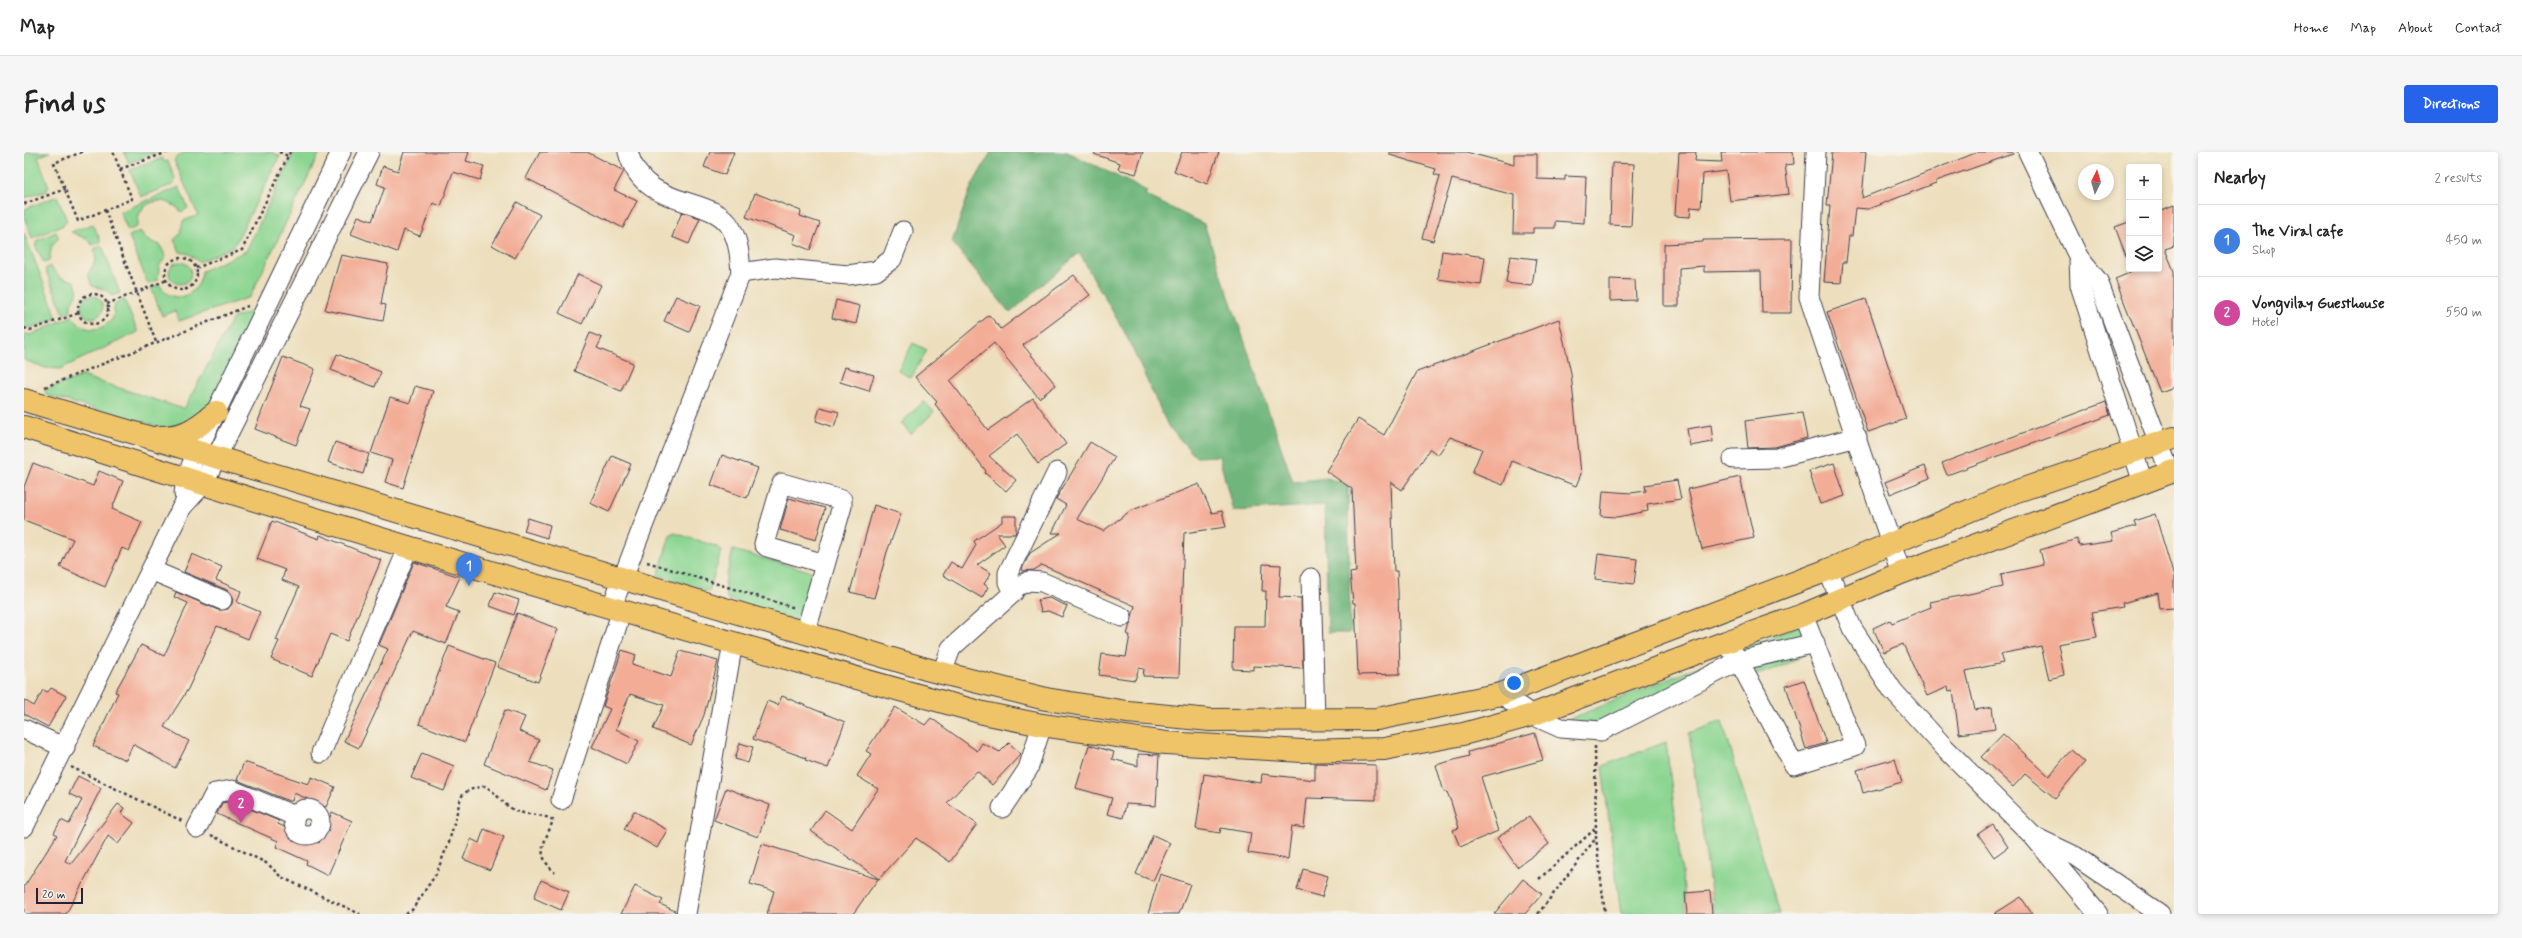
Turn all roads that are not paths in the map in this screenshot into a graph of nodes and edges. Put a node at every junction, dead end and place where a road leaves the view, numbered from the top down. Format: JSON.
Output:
{"nodes":[{"id":1,"x":341,"y":152,"type":"edge"},
{"id":2,"x":369,"y":152,"type":"edge"},
{"id":3,"x":628,"y":152,"type":"edge"},
{"id":4,"x":1816,"y":152,"type":"edge"},
{"id":5,"x":2028,"y":152,"type":"edge"},
{"id":6,"x":903,"y":231,"type":"dead end"},
{"id":7,"x":2079,"y":258,"type":"junction"},
{"id":8,"x":741,"y":273,"type":"junction"},
{"id":9,"x":31,"y":395,"type":"edge"},
{"id":10,"x":216,"y":412,"type":"junction"},
{"id":11,"x":24,"y":427,"type":"edge"},
{"id":12,"x":151,"y":437,"type":"junction"},
{"id":13,"x":1858,"y":437,"type":"junction"},
{"id":14,"x":2167,"y":441,"type":"edge"},
{"id":15,"x":2134,"y":452,"type":"junction"},
{"id":16,"x":206,"y":454,"type":"junction"},
{"id":17,"x":1733,"y":459,"type":"dead end"},
{"id":18,"x":1057,"y":472,"type":"dead end"},
{"id":19,"x":2172,"y":472,"type":"edge"},
{"id":20,"x":194,"y":482,"type":"junction"},
{"id":21,"x":2143,"y":483,"type":"junction"},
{"id":22,"x":1893,"y":543,"type":"junction"},
{"id":23,"x":409,"y":546,"type":"junction"},
{"id":24,"x":825,"y":564,"type":"junction"},
{"id":25,"x":151,"y":570,"type":"junction"},
{"id":26,"x":1828,"y":570,"type":"junction"},
{"id":27,"x":1902,"y":573,"type":"junction"},
{"id":28,"x":1311,"y":578,"type":"dead end"},
{"id":29,"x":622,"y":579,"type":"junction"},
{"id":30,"x":1012,"y":589,"type":"junction"},
{"id":31,"x":1841,"y":598,"type":"junction"},
{"id":32,"x":222,"y":600,"type":"dead end"},
{"id":33,"x":617,"y":608,"type":"junction"},
{"id":34,"x":1803,"y":615,"type":"junction"},
{"id":35,"x":1122,"y":617,"type":"dead end"},
{"id":36,"x":808,"y":624,"type":"junction"},
{"id":37,"x":733,"y":642,"type":"junction"},
{"id":38,"x":1726,"y":642,"type":"junction"},
{"id":39,"x":1815,"y":643,"type":"junction"},
{"id":40,"x":1739,"y":661,"type":"junction"},
{"id":41,"x":934,"y":671,"type":"junction"},
{"id":42,"x":1501,"y":694,"type":"junction"},
{"id":43,"x":917,"y":695,"type":"junction"},
{"id":44,"x":1532,"y":715,"type":"junction"},
{"id":45,"x":1315,"y":719,"type":"junction"},
{"id":46,"x":1042,"y":725,"type":"junction"},
{"id":47,"x":24,"y":729,"type":"edge"},
{"id":48,"x":64,"y":748,"type":"junction"},
{"id":49,"x":321,"y":752,"type":"dead end"},
{"id":50,"x":561,"y":800,"type":"dead end"},
{"id":51,"x":1002,"y":808,"type":"dead end"},
{"id":52,"x":295,"y":816,"type":"dead end"},
{"id":53,"x":25,"y":824,"type":"edge"},
{"id":54,"x":197,"y":828,"type":"dead end"},
{"id":55,"x":2032,"y":836,"type":"junction"},
{"id":56,"x":686,"y":914,"type":"edge"},
{"id":57,"x":2098,"y":914,"type":"edge"},
{"id":58,"x":2160,"y":914,"type":"edge"}],
"edges":[{"from":1,"to":10,"type":"street"},
{"from":2,"to":16,"type":"street"},
{"from":3,"to":8,"type":"street"},
{"from":4,"to":13,"type":"street"},
{"from":5,"to":7,"type":"street"},
{"from":6,"to":8,"type":"street"},
{"from":7,"to":14,"type":"street"},
{"from":7,"to":15,"type":"street"},
{"from":8,"to":29,"type":"street"},
{"from":9,"to":12,"type":"highway"},
{"from":10,"to":12,"type":"highway"},
{"from":10,"to":16,"type":"street"},
{"from":11,"to":20,"type":"highway"},
{"from":12,"to":16,"type":"highway"},
{"from":13,"to":17,"type":"street"},
{"from":13,"to":22,"type":"street"},
{"from":14,"to":15,"type":"highway"},
{"from":14,"to":19,"type":"street"},
{"from":15,"to":21,"type":"street"},
{"from":15,"to":22,"type":"highway"},
{"from":16,"to":20,"type":"street"},
{"from":16,"to":29,"type":"highway"},
{"from":18,"to":30,"type":"street"},
{"from":19,"to":21,"type":"highway"},
{"from":20,"to":23,"type":"highway"},
{"from":20,"to":25,"type":"street"},
{"from":21,"to":27,"type":"highway"},
{"from":22,"to":26,"type":"highway"},
{"from":22,"to":27,"type":"street"},
{"from":23,"to":33,"type":"highway"},
{"from":23,"to":49,"type":"street"},
{"from":24,"to":24,"type":"street"},
{"from":24,"to":36,"type":"street"},
{"from":25,"to":32,"type":"street"},
{"from":25,"to":48,"type":"street"},
{"from":26,"to":31,"type":"street"},
{"from":26,"to":42,"type":"highway"},
{"from":27,"to":31,"type":"highway"},
{"from":28,"to":45,"type":"street"},
{"from":29,"to":33,"type":"street"},
{"from":29,"to":36,"type":"highway"},
{"from":30,"to":35,"type":"street"},
{"from":30,"to":41,"type":"street"},
{"from":31,"to":34,"type":"highway"},
{"from":31,"to":55,"type":"street"},
{"from":33,"to":37,"type":"highway"},
{"from":33,"to":50,"type":"street"},
{"from":34,"to":38,"type":"highway"},
{"from":34,"to":39,"type":"street"},
{"from":36,"to":41,"type":"highway"},
{"from":37,"to":43,"type":"highway"},
{"from":37,"to":56,"type":"street"},
{"from":38,"to":40,"type":"street"},
{"from":38,"to":44,"type":"highway"},
{"from":39,"to":40,"type":"street"},
{"from":39,"to":40,"type":"street"},
{"from":40,"to":44,"type":"street"},
{"from":41,"to":43,"type":"highway"},
{"from":41,"to":45,"type":"highway"},
{"from":42,"to":44,"type":"street"},
{"from":42,"to":45,"type":"highway"},
{"from":43,"to":46,"type":"highway"},
{"from":44,"to":46,"type":"highway"},
{"from":46,"to":51,"type":"street"},
{"from":47,"to":48,"type":"street"},
{"from":48,"to":53,"type":"street"},
{"from":52,"to":54,"type":"street"},
{"from":55,"to":57,"type":"street"},
{"from":55,"to":58,"type":"street"}]}
